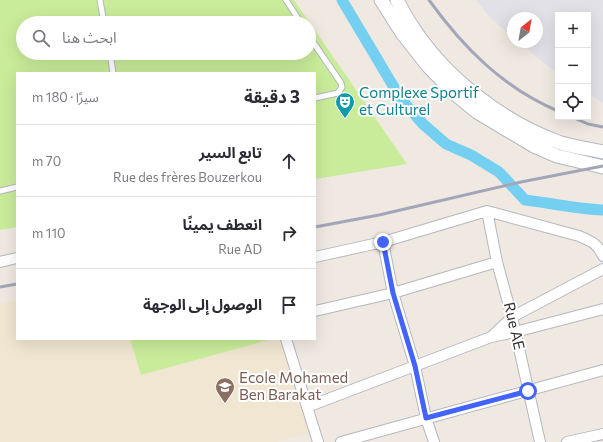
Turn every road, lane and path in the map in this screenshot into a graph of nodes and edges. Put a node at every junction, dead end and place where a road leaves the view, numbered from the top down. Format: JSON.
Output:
{"nodes":[{"id":1,"x":100,"y":0,"type":"edge"},
{"id":2,"x":286,"y":0,"type":"edge"},
{"id":3,"x":381,"y":0,"type":"edge"},
{"id":4,"x":397,"y":0,"type":"edge"},
{"id":5,"x":103,"y":16,"type":"edge"},
{"id":6,"x":296,"y":16,"type":"edge"},
{"id":7,"x":316,"y":46,"type":"edge"},
{"id":8,"x":111,"y":60,"type":"edge"},
{"id":9,"x":113,"y":72,"type":"edge"},
{"id":10,"x":316,"y":98,"type":"edge"},
{"id":11,"x":603,"y":152,"type":"edge"},
{"id":12,"x":603,"y":166,"type":"edge"},
{"id":13,"x":16,"y":187,"type":"edge"},
{"id":14,"x":0,"y":191,"type":"edge"},
{"id":15,"x":486,"y":211,"type":"junction"},
{"id":16,"x":383,"y":242,"type":"junction"},
{"id":17,"x":603,"y":256,"type":"edge"},
{"id":18,"x":16,"y":258,"type":"edge"},
{"id":19,"x":316,"y":258,"type":"edge"},
{"id":20,"x":0,"y":262,"type":"edge"},
{"id":21,"x":497,"y":262,"type":"junction"},
{"id":22,"x":603,"y":269,"type":"edge"},
{"id":23,"x":393,"y":293,"type":"junction"},
{"id":24,"x":603,"y":309,"type":"edge"},
{"id":25,"x":316,"y":311,"type":"edge"},
{"id":26,"x":512,"y":316,"type":"junction"},
{"id":27,"x":515,"y":332,"type":"junction"},
{"id":28,"x":491,"y":337,"type":"junction"},
{"id":29,"x":286,"y":340,"type":"edge"},
{"id":30,"x":415,"y":366,"type":"junction"},
{"id":31,"x":603,"y":370,"type":"edge"},
{"id":32,"x":528,"y":391,"type":"junction"},
{"id":33,"x":307,"y":407,"type":"junction"},
{"id":34,"x":426,"y":418,"type":"junction"},
{"id":35,"x":603,"y":434,"type":"edge"},
{"id":36,"x":318,"y":442,"type":"edge"},
{"id":37,"x":341,"y":442,"type":"edge"},
{"id":38,"x":434,"y":442,"type":"edge"},
{"id":39,"x":540,"y":442,"type":"edge"},
{"id":40,"x":567,"y":442,"type":"edge"}],
"edges":[{"from":1,"to":5,"type":"lane"},
{"from":2,"to":6,"type":"lane"},
{"from":3,"to":12,"type":"street"},
{"from":4,"to":11,"type":"street"},
{"from":7,"to":10,"type":"lane"},
{"from":8,"to":9,"type":"lane"},
{"from":13,"to":14,"type":"lane"},
{"from":15,"to":16,"type":"street"},
{"from":15,"to":17,"type":"street"},
{"from":15,"to":21,"type":"street","name":"Rue AE"},
{"from":16,"to":19,"type":"street"},
{"from":16,"to":23,"type":"street"},
{"from":18,"to":20,"type":"street"},
{"from":21,"to":23,"type":"street"},
{"from":21,"to":26,"type":"street","name":"Rue AE"},
{"from":22,"to":26,"type":"street"},
{"from":23,"to":25,"type":"street"},
{"from":23,"to":30,"type":"street"},
{"from":24,"to":27,"type":"street"},
{"from":26,"to":27,"type":"street","name":"Rue AE"},
{"from":26,"to":28,"type":"street"},
{"from":27,"to":28,"type":"street"},
{"from":27,"to":32,"type":"street","name":"Rue AE"},
{"from":28,"to":30,"type":"street"},
{"from":29,"to":33,"type":"street"},
{"from":30,"to":33,"type":"street"},
{"from":30,"to":34,"type":"street"},
{"from":31,"to":32,"type":"street"},
{"from":32,"to":34,"type":"street"},
{"from":32,"to":39,"type":"street","name":"Rue AE"},
{"from":33,"to":36,"type":"street"},
{"from":34,"to":37,"type":"street"},
{"from":34,"to":38,"type":"street"},
{"from":35,"to":40,"type":"street"}]}
